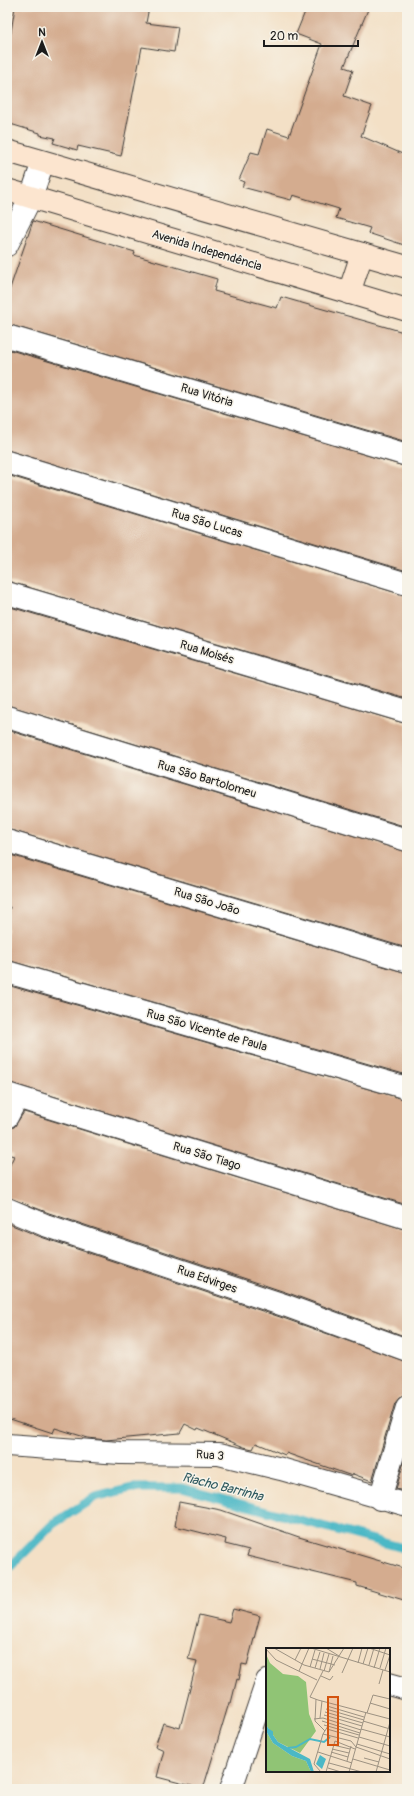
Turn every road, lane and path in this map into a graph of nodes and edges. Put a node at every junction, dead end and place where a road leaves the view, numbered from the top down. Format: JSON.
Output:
{"nodes":[{"id":1,"x":7,"y":151,"type":"edge"},
{"id":2,"x":43,"y":162,"type":"junction"},
{"id":3,"x":7,"y":190,"type":"edge"},
{"id":4,"x":31,"y":197,"type":"junction"},
{"id":5,"x":7,"y":245,"type":"edge"},
{"id":6,"x":362,"y":254,"type":"junction"},
{"id":7,"x":407,"y":267,"type":"edge"},
{"id":8,"x":349,"y":294,"type":"junction"},
{"id":9,"x":407,"y":310,"type":"edge"},
{"id":10,"x":7,"y":336,"type":"edge"},
{"id":11,"x":407,"y":455,"type":"edge"},
{"id":12,"x":7,"y":462,"type":"edge"},
{"id":13,"x":407,"y":584,"type":"edge"},
{"id":14,"x":7,"y":593,"type":"edge"},
{"id":15,"x":407,"y":712,"type":"edge"},
{"id":16,"x":7,"y":718,"type":"edge"},
{"id":17,"x":407,"y":840,"type":"edge"},
{"id":18,"x":7,"y":841,"type":"edge"},
{"id":19,"x":407,"y":960,"type":"edge"},
{"id":20,"x":7,"y":972,"type":"edge"},
{"id":21,"x":407,"y":1088,"type":"edge"},
{"id":22,"x":12,"y":1096,"type":"edge"},
{"id":23,"x":7,"y":1117,"type":"edge"},
{"id":24,"x":7,"y":1209,"type":"edge"},
{"id":25,"x":407,"y":1218,"type":"edge"},
{"id":26,"x":407,"y":1350,"type":"edge"},
{"id":27,"x":407,"y":1407,"type":"edge"},
{"id":28,"x":7,"y":1445,"type":"edge"},
{"id":29,"x":380,"y":1498,"type":"junction"},
{"id":30,"x":407,"y":1505,"type":"edge"},
{"id":31,"x":266,"y":1684,"type":"edge"},
{"id":32,"x":390,"y":1684,"type":"edge"},
{"id":33,"x":407,"y":1689,"type":"edge"},
{"id":34,"x":230,"y":1789,"type":"edge"}],
"edges":[{"from":1,"to":2,"type":"main road"},
{"from":2,"to":4,"type":"street"},
{"from":2,"to":6,"type":"main road"},
{"from":3,"to":4,"type":"main road","name":"Avenida Independência"},
{"from":4,"to":5,"type":"street"},
{"from":4,"to":8,"type":"main road","name":"Avenida Independência"},
{"from":6,"to":7,"type":"main road"},
{"from":6,"to":8,"type":"main road"},
{"from":8,"to":9,"type":"main road","name":"Avenida Independência"},
{"from":10,"to":11,"type":"street","name":"Rua Vitória"},
{"from":12,"to":13,"type":"street","name":"Rua São Lucas"},
{"from":14,"to":15,"type":"street","name":"Rua Moisés"},
{"from":16,"to":17,"type":"street","name":"Rua São Bartolomeu"},
{"from":18,"to":19,"type":"street","name":"Rua São João"},
{"from":20,"to":21,"type":"street","name":"Rua São Vicente de Paula"},
{"from":22,"to":23,"type":"street"},
{"from":22,"to":25,"type":"street","name":"Rua São Tiago"},
{"from":24,"to":26,"type":"street","name":"Rua Edvirges"},
{"from":27,"to":29,"type":"street"},
{"from":28,"to":29,"type":"street","name":"Rua 3"},
{"from":29,"to":30,"type":"street","name":"Rua 3"},
{"from":31,"to":34,"type":"street"},
{"from":32,"to":33,"type":"street"}]}
